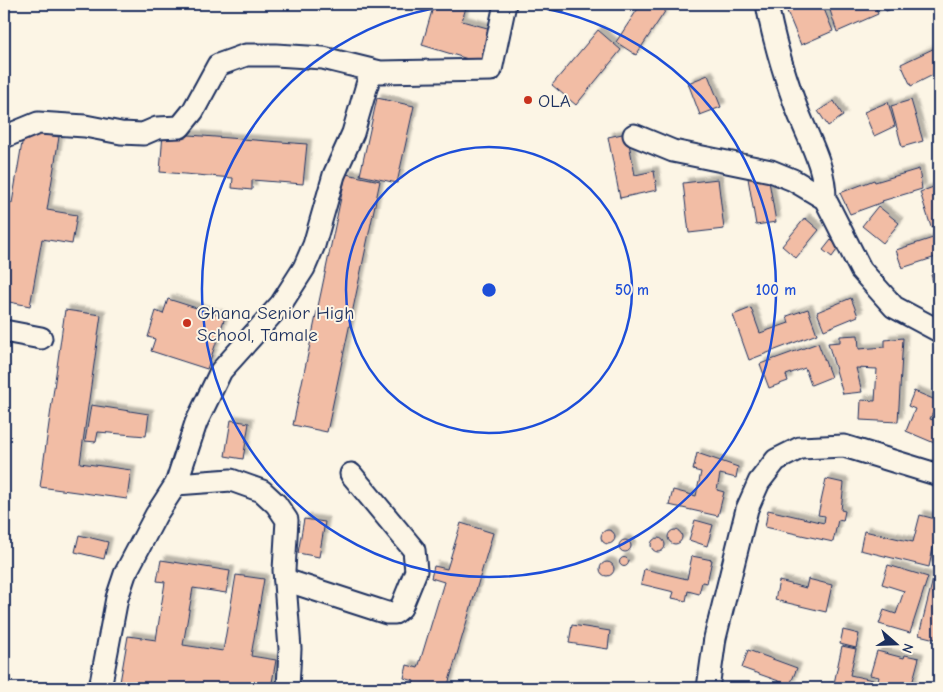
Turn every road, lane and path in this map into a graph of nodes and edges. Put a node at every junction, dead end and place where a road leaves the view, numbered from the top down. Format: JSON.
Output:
{"nodes":[{"id":1,"x":504,"y":4,"type":"edge"},
{"id":2,"x":767,"y":4,"type":"edge"},
{"id":3,"x":371,"y":70,"type":"junction"},
{"id":4,"x":634,"y":135,"type":"dead end"},
{"id":5,"x":4,"y":137,"type":"edge"},
{"id":6,"x":825,"y":200,"type":"junction"},
{"id":7,"x":4,"y":331,"type":"edge"},
{"id":8,"x":939,"y":331,"type":"edge"},
{"id":9,"x":41,"y":338,"type":"dead end"},
{"id":10,"x":350,"y":474,"type":"dead end"},
{"id":11,"x":939,"y":476,"type":"edge"},
{"id":12,"x":176,"y":484,"type":"junction"},
{"id":13,"x":285,"y":580,"type":"junction"},
{"id":14,"x":100,"y":688,"type":"edge"},
{"id":15,"x":288,"y":688,"type":"edge"},
{"id":16,"x":708,"y":688,"type":"edge"}],
"edges":[{"from":1,"to":3,"type":"street"},
{"from":2,"to":6,"type":"street"},
{"from":3,"to":5,"type":"street"},
{"from":3,"to":12,"type":"street"},
{"from":4,"to":6,"type":"street"},
{"from":6,"to":8,"type":"street"},
{"from":7,"to":9,"type":"street"},
{"from":10,"to":13,"type":"street"},
{"from":11,"to":16,"type":"street"},
{"from":12,"to":13,"type":"street"},
{"from":12,"to":14,"type":"street"},
{"from":13,"to":15,"type":"street"}]}
